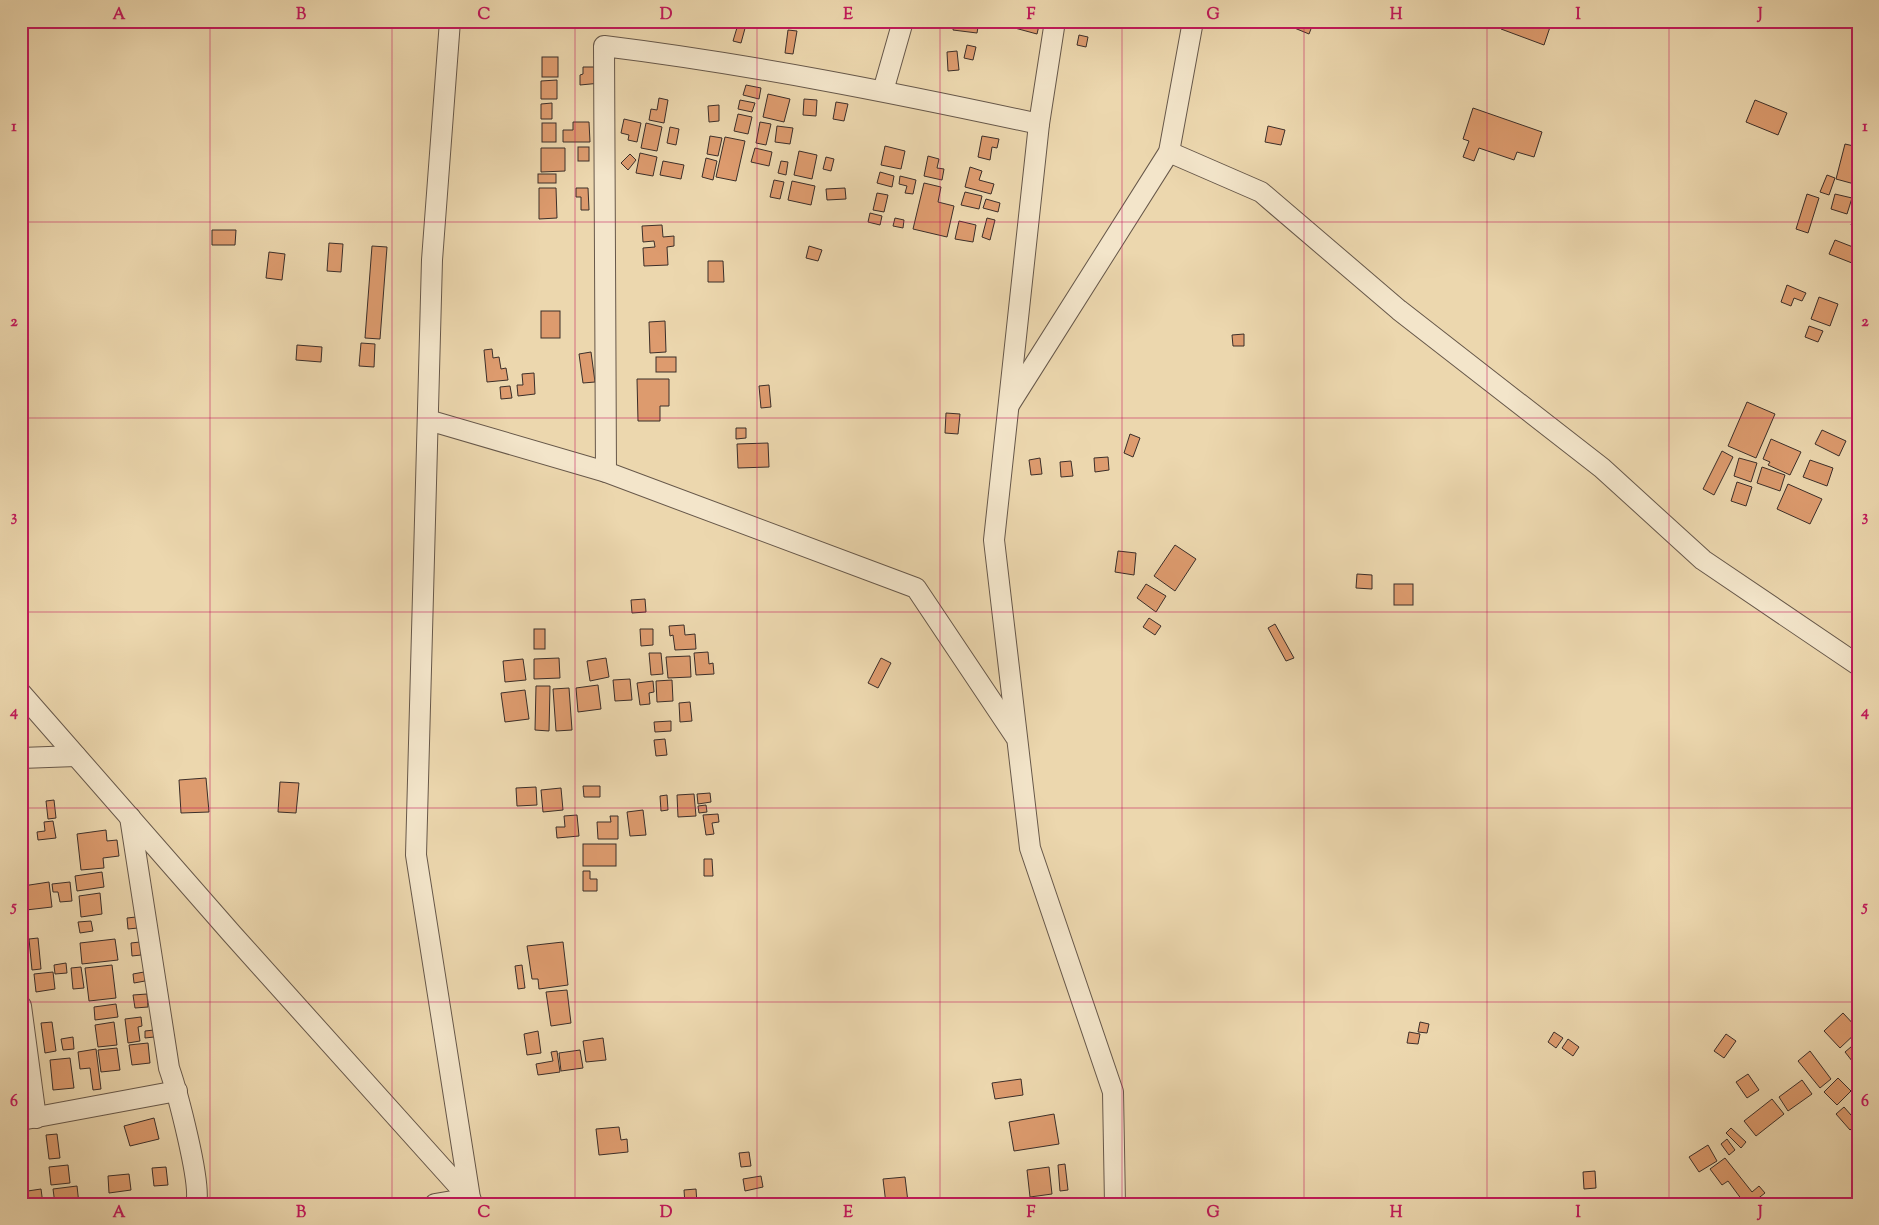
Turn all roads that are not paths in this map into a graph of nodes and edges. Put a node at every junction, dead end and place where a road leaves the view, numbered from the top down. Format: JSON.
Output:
{"nodes":[{"id":1,"x":450,"y":21,"type":"edge"},
{"id":2,"x":903,"y":21,"type":"edge"},
{"id":3,"x":1055,"y":21,"type":"edge"},
{"id":4,"x":1193,"y":21,"type":"edge"},
{"id":5,"x":883,"y":91,"type":"junction"},
{"id":6,"x":1039,"y":124,"type":"junction"},
{"id":7,"x":1168,"y":152,"type":"junction"},
{"id":8,"x":1007,"y":409,"type":"junction"},
{"id":9,"x":428,"y":420,"type":"junction"},
{"id":10,"x":606,"y":472,"type":"junction"},
{"id":11,"x":1858,"y":665,"type":"edge"},
{"id":12,"x":21,"y":693,"type":"edge"},
{"id":13,"x":1018,"y":739,"type":"junction"},
{"id":14,"x":76,"y":756,"type":"junction"},
{"id":15,"x":21,"y":758,"type":"edge"},
{"id":16,"x":130,"y":817,"type":"junction"},
{"id":17,"x":21,"y":1006,"type":"edge"},
{"id":18,"x":177,"y":1091,"type":"junction"},
{"id":19,"x":29,"y":1119,"type":"edge"},
{"id":20,"x":471,"y":1201,"type":"edge"},
{"id":21,"x":196,"y":1204,"type":"edge"},
{"id":22,"x":435,"y":1204,"type":"edge"},
{"id":23,"x":1115,"y":1204,"type":"edge"}],
"edges":[{"from":1,"to":9,"type":"street"},
{"from":2,"to":5,"type":"street"},
{"from":3,"to":6,"type":"street"},
{"from":4,"to":7,"type":"street"},
{"from":5,"to":6,"type":"street"},
{"from":5,"to":10,"type":"street"},
{"from":6,"to":8,"type":"street"},
{"from":7,"to":8,"type":"street"},
{"from":7,"to":11,"type":"street"},
{"from":8,"to":13,"type":"street"},
{"from":9,"to":10,"type":"street"},
{"from":9,"to":20,"type":"street"},
{"from":10,"to":13,"type":"street"},
{"from":12,"to":14,"type":"street"},
{"from":13,"to":23,"type":"street"},
{"from":14,"to":15,"type":"street"},
{"from":14,"to":16,"type":"street"},
{"from":16,"to":18,"type":"street"},
{"from":16,"to":20,"type":"street"},
{"from":17,"to":19,"type":"street"},
{"from":18,"to":19,"type":"street"},
{"from":18,"to":21,"type":"street"},
{"from":20,"to":22,"type":"street"}]}
